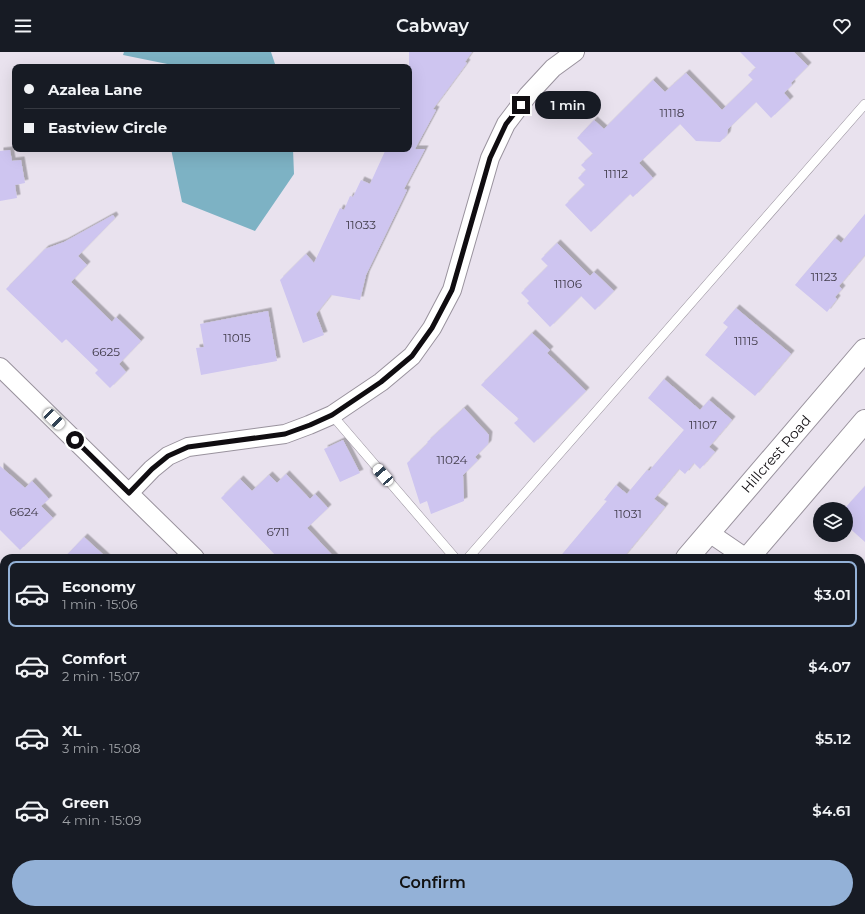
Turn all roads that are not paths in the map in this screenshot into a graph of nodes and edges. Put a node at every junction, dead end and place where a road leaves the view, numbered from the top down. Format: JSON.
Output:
{"nodes":[{"id":1,"x":575,"y":52,"type":"edge"},
{"id":2,"x":865,"y":104,"type":"edge"},
{"id":3,"x":865,"y":350,"type":"edge"},
{"id":4,"x":0,"y":367,"type":"edge"},
{"id":5,"x":332,"y":415,"type":"junction"},
{"id":6,"x":865,"y":421,"type":"edge"},
{"id":7,"x":129,"y":493,"type":"junction"},
{"id":8,"x":708,"y":532,"type":"junction"},
{"id":9,"x":191,"y":554,"type":"edge"},
{"id":10,"x":452,"y":554,"type":"edge"},
{"id":11,"x":471,"y":554,"type":"edge"},
{"id":12,"x":690,"y":554,"type":"edge"},
{"id":13,"x":741,"y":554,"type":"edge"},
{"id":14,"x":750,"y":554,"type":"edge"}],
"edges":[{"from":1,"to":5,"type":"street"},
{"from":2,"to":11,"type":"lane"},
{"from":3,"to":8,"type":"main road","name":"Hillcrest Road"},
{"from":4,"to":7,"type":"street"},
{"from":5,"to":7,"type":"street"},
{"from":5,"to":10,"type":"lane"},
{"from":6,"to":14,"type":"main road"},
{"from":7,"to":9,"type":"street"},
{"from":8,"to":12,"type":"main road","name":"Hillcrest Road"},
{"from":8,"to":13,"type":"street"}]}
